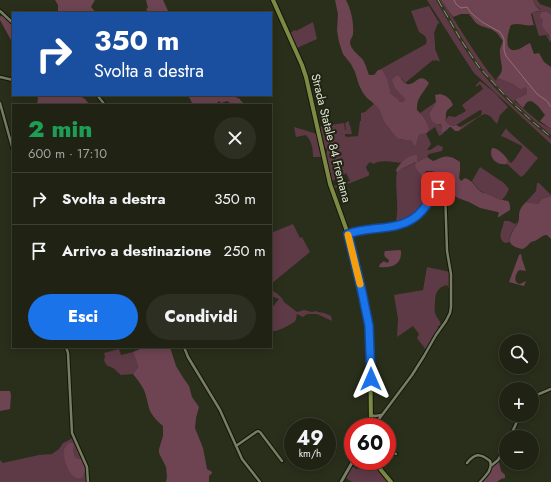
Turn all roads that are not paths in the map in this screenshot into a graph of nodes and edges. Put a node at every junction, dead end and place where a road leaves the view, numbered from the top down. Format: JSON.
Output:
{"nodes":[{"id":1,"x":273,"y":0,"type":"edge"},
{"id":2,"x":0,"y":11,"type":"edge"},
{"id":3,"x":12,"y":22,"type":"edge"},
{"id":4,"x":0,"y":77,"type":"edge"},
{"id":5,"x":12,"y":80,"type":"edge"},
{"id":6,"x":98,"y":96,"type":"edge"},
{"id":7,"x":0,"y":103,"type":"edge"},
{"id":8,"x":104,"y":104,"type":"edge"},
{"id":9,"x":12,"y":146,"type":"edge"},
{"id":10,"x":348,"y":234,"type":"junction"},
{"id":11,"x":66,"y":348,"type":"edge"},
{"id":12,"x":184,"y":348,"type":"edge"},
{"id":13,"x":551,"y":389,"type":"edge"},
{"id":14,"x":539,"y":394,"type":"edge"},
{"id":15,"x":371,"y":415,"type":"junction"},
{"id":16,"x":381,"y":415,"type":"junction"},
{"id":17,"x":371,"y":418,"type":"edge"},
{"id":18,"x":379,"y":418,"type":"edge"},
{"id":19,"x":236,"y":446,"type":"junction"},
{"id":20,"x":499,"y":458,"type":"edge"},
{"id":21,"x":282,"y":461,"type":"dead end"},
{"id":22,"x":467,"y":463,"type":"dead end"},
{"id":23,"x":491,"y":465,"type":"junction"},
{"id":24,"x":348,"y":470,"type":"edge"},
{"id":25,"x":382,"y":470,"type":"edge"},
{"id":26,"x":88,"y":482,"type":"edge"},
{"id":27,"x":260,"y":482,"type":"edge"},
{"id":28,"x":341,"y":482,"type":"edge"},
{"id":29,"x":391,"y":482,"type":"edge"},
{"id":30,"x":480,"y":482,"type":"edge"}],
"edges":[{"from":1,"to":10,"type":"main road","name":"Strada Statale 84 Frentana"},
{"from":2,"to":3,"type":"street"},
{"from":4,"to":5,"type":"street"},
{"from":6,"to":8,"type":"street"},
{"from":7,"to":9,"type":"street"},
{"from":10,"to":15,"type":"main road","name":"Strada Statale 84 Frentana"},
{"from":10,"to":16,"type":"street"},
{"from":11,"to":26,"type":"street"},
{"from":12,"to":19,"type":"street"},
{"from":13,"to":14,"type":"street"},
{"from":15,"to":16,"type":"street"},
{"from":15,"to":17,"type":"main road","name":"Strada Statale 84 Frentana"},
{"from":16,"to":18,"type":"street"},
{"from":19,"to":21,"type":"street"},
{"from":19,"to":27,"type":"street"},
{"from":20,"to":23,"type":"street"},
{"from":22,"to":23,"type":"street"},
{"from":23,"to":30,"type":"street"},
{"from":24,"to":28,"type":"street"},
{"from":25,"to":29,"type":"main road"}]}
